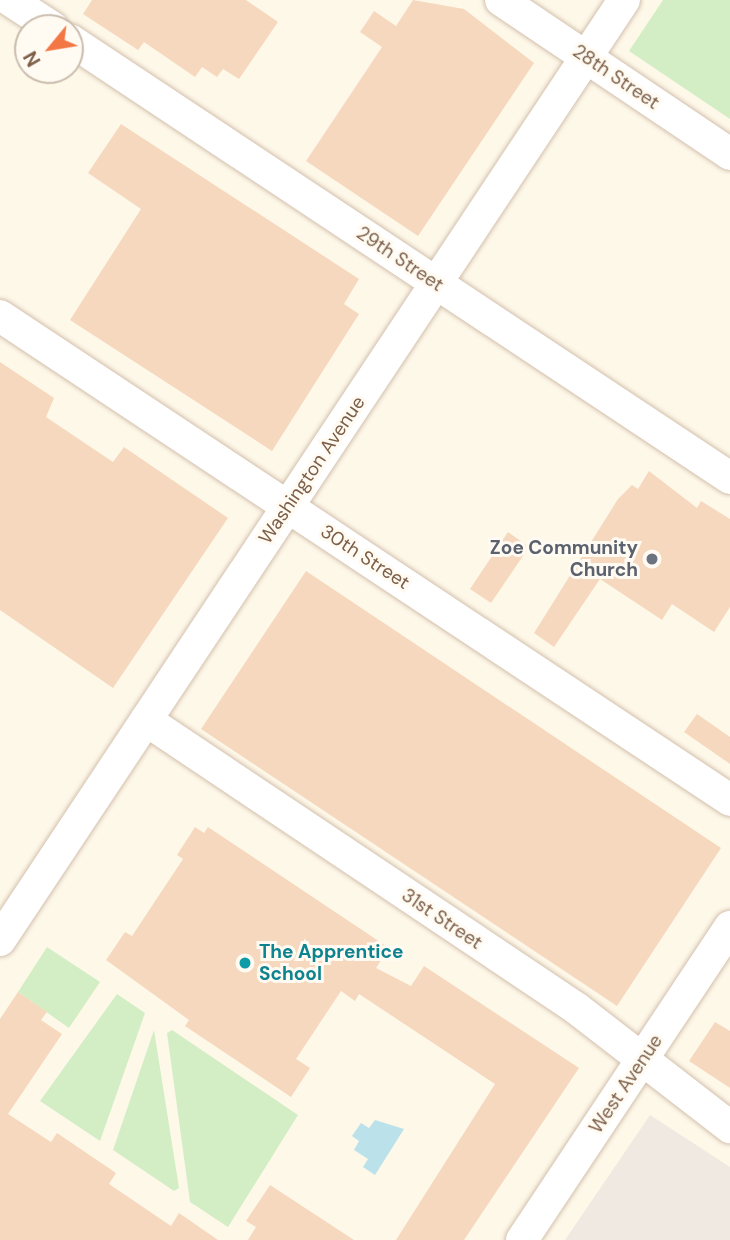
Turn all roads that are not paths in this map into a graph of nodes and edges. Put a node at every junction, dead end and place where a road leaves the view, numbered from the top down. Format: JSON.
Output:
{"nodes":[{"id":1,"x":10,"y":0,"type":"edge"},
{"id":2,"x":501,"y":0,"type":"edge"},
{"id":3,"x":624,"y":0,"type":"edge"},
{"id":4,"x":32,"y":14,"type":"edge"},
{"id":5,"x":84,"y":49,"type":"edge"},
{"id":6,"x":586,"y":57,"type":"junction"},
{"id":7,"x":730,"y":154,"type":"edge"},
{"id":8,"x":436,"y":283,"type":"junction"},
{"id":9,"x":0,"y":316,"type":"edge"},
{"id":10,"x":730,"y":478,"type":"edge"},
{"id":11,"x":288,"y":506,"type":"junction"},
{"id":12,"x":146,"y":720,"type":"junction"},
{"id":13,"x":730,"y":800,"type":"edge"},
{"id":14,"x":730,"y":927,"type":"edge"},
{"id":15,"x":0,"y":940,"type":"edge"},
{"id":16,"x":640,"y":1063,"type":"junction"},
{"id":17,"x":730,"y":1127,"type":"edge"},
{"id":18,"x":522,"y":1240,"type":"edge"}],
"edges":[{"from":1,"to":4,"type":"street"},
{"from":2,"to":6,"type":"street","name":"28th Street"},
{"from":3,"to":6,"type":"street","name":"Washington Avenue"},
{"from":5,"to":8,"type":"street","name":"29th Street"},
{"from":6,"to":7,"type":"street","name":"28th Street"},
{"from":6,"to":8,"type":"street","name":"Washington Avenue"},
{"from":8,"to":10,"type":"street","name":"29th Street"},
{"from":8,"to":11,"type":"street","name":"Washington Avenue"},
{"from":9,"to":11,"type":"street","name":"30th Street"},
{"from":11,"to":12,"type":"street","name":"Washington Avenue"},
{"from":11,"to":13,"type":"street","name":"30th Street"},
{"from":12,"to":15,"type":"street","name":"Washington Avenue"},
{"from":12,"to":16,"type":"street","name":"31st Street"},
{"from":14,"to":16,"type":"street","name":"West Avenue"},
{"from":16,"to":17,"type":"street","name":"31st Street"},
{"from":16,"to":18,"type":"street","name":"West Avenue"}]}
